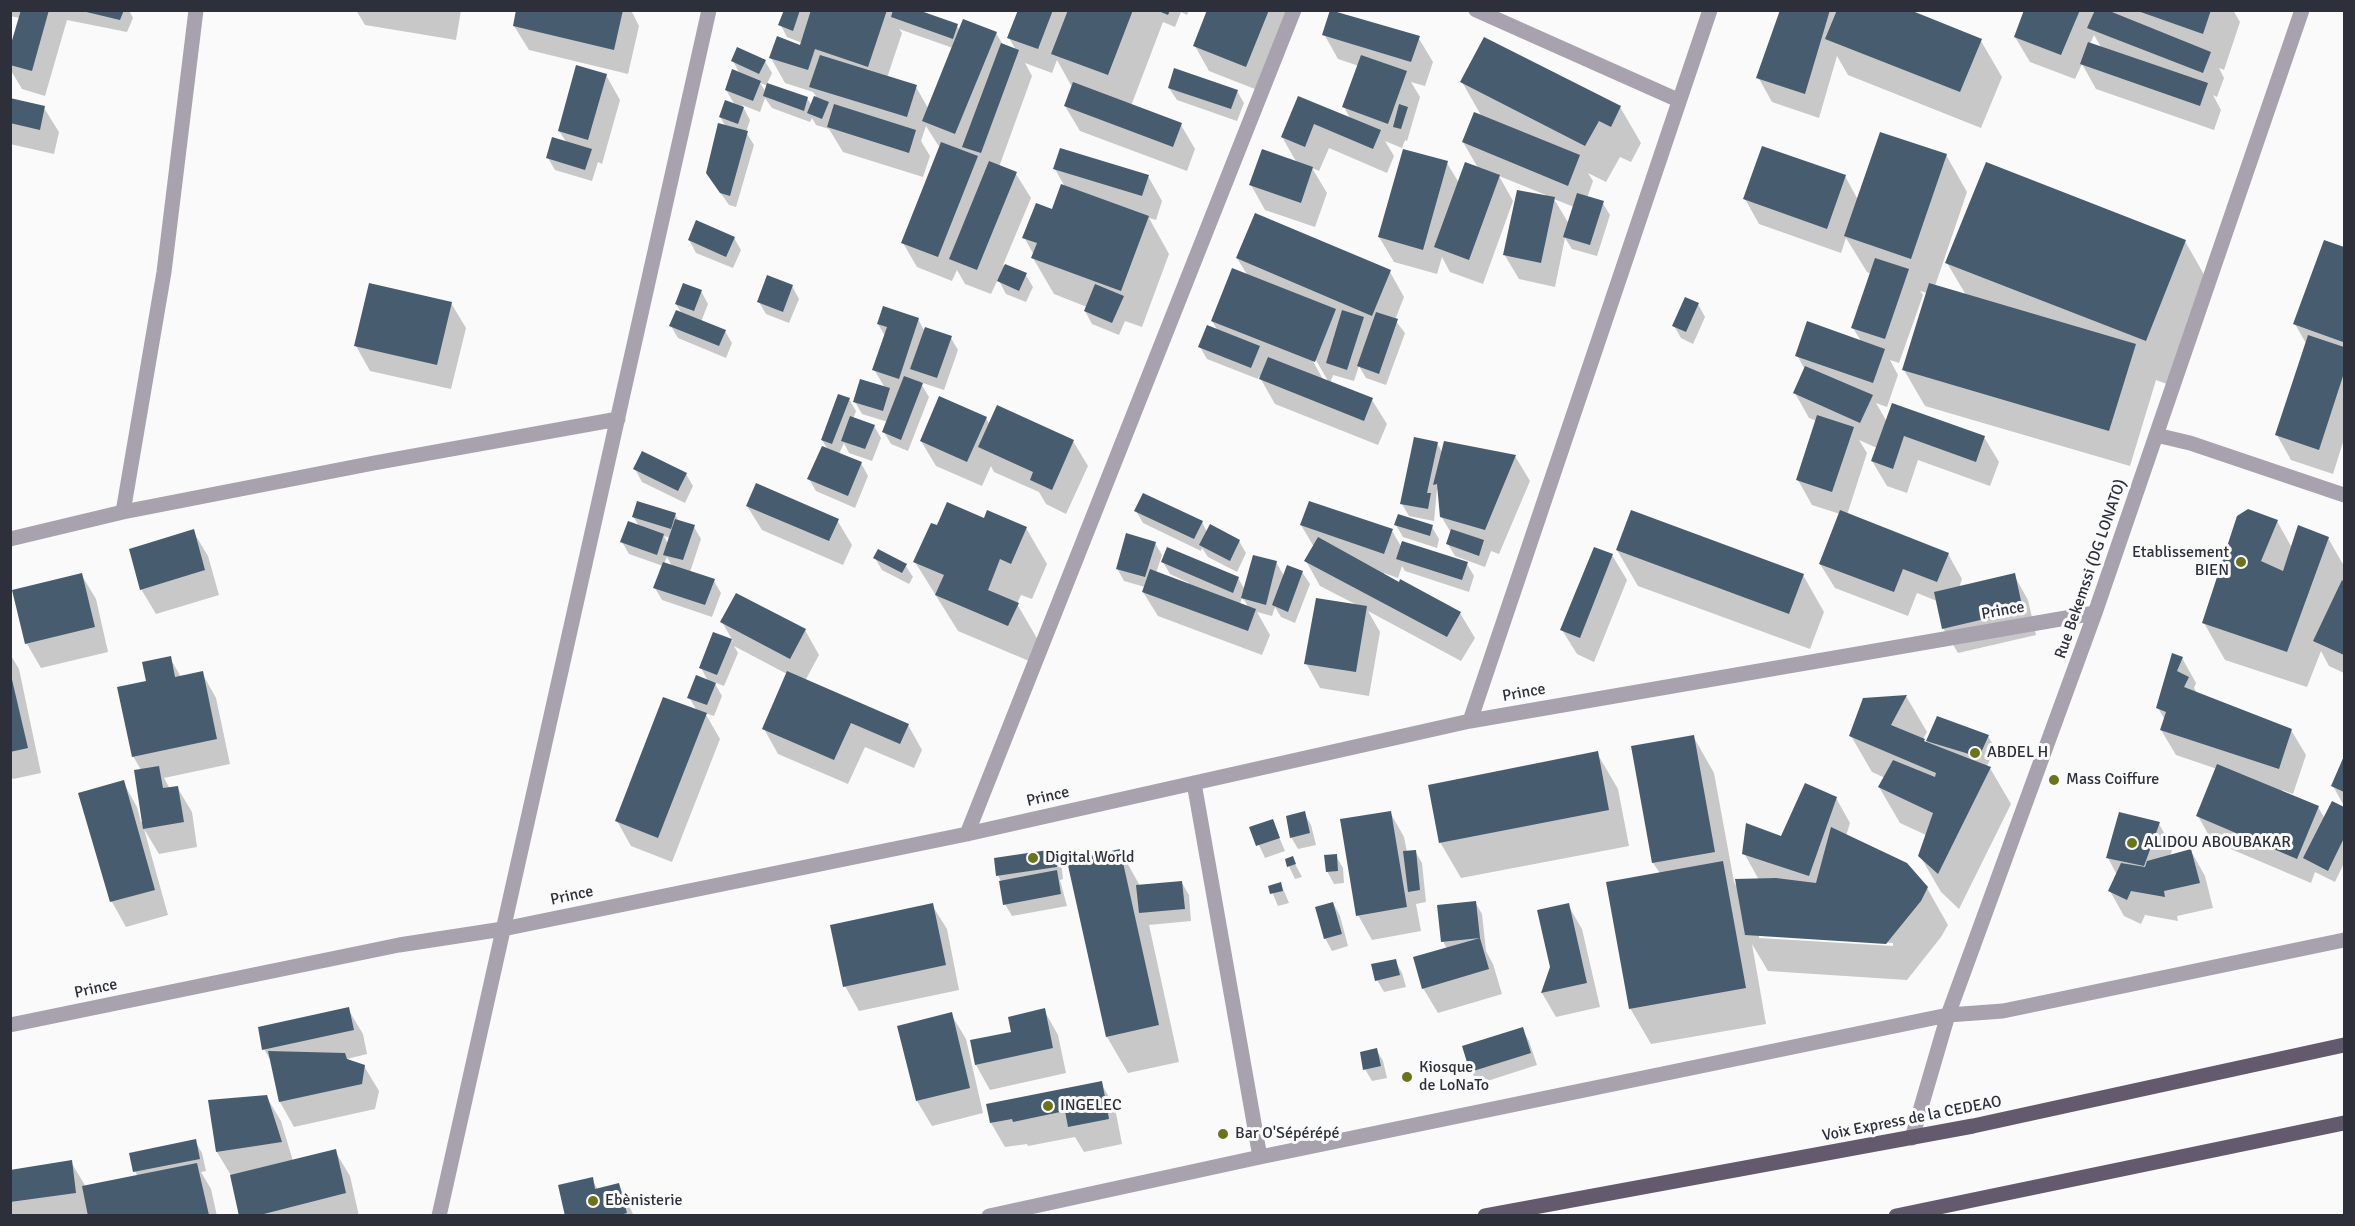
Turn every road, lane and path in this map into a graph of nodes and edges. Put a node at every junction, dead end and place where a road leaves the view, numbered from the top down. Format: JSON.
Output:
{"nodes":[{"id":1,"x":196,"y":10,"type":"edge"},
{"id":2,"x":709,"y":10,"type":"edge"},
{"id":3,"x":1294,"y":10,"type":"edge"},
{"id":4,"x":1476,"y":10,"type":"edge"},
{"id":5,"x":1710,"y":10,"type":"edge"},
{"id":6,"x":2302,"y":10,"type":"edge"},
{"id":7,"x":1678,"y":100,"type":"junction"},
{"id":8,"x":618,"y":419,"type":"junction"},
{"id":9,"x":2156,"y":435,"type":"junction"},
{"id":10,"x":2344,"y":495,"type":"edge"},
{"id":11,"x":123,"y":512,"type":"junction"},
{"id":12,"x":10,"y":539,"type":"edge"},
{"id":13,"x":2095,"y":613,"type":"junction"},
{"id":14,"x":1470,"y":721,"type":"junction"},
{"id":15,"x":1194,"y":783,"type":"junction"},
{"id":16,"x":967,"y":834,"type":"junction"},
{"id":17,"x":503,"y":928,"type":"junction"},
{"id":18,"x":2344,"y":940,"type":"edge"},
{"id":19,"x":1948,"y":1015,"type":"junction"},
{"id":20,"x":10,"y":1025,"type":"edge"},
{"id":21,"x":2344,"y":1045,"type":"edge"},
{"id":22,"x":2344,"y":1122,"type":"edge"},
{"id":23,"x":1912,"y":1138,"type":"junction"},
{"id":24,"x":1260,"y":1156,"type":"junction"},
{"id":25,"x":439,"y":1215,"type":"edge"},
{"id":26,"x":989,"y":1215,"type":"edge"},
{"id":27,"x":1485,"y":1215,"type":"edge"},
{"id":28,"x":1897,"y":1215,"type":"edge"}],
"edges":[{"from":1,"to":11,"type":"street"},
{"from":2,"to":8,"type":"street"},
{"from":3,"to":16,"type":"street"},
{"from":4,"to":7,"type":"street"},
{"from":5,"to":7,"type":"street"},
{"from":6,"to":9,"type":"street","name":"Rue Bekemssi (DG LONATO)"},
{"from":7,"to":14,"type":"street"},
{"from":8,"to":11,"type":"street"},
{"from":8,"to":17,"type":"street"},
{"from":9,"to":10,"type":"street"},
{"from":9,"to":13,"type":"street","name":"Rue Bekemssi (DG LONATO)"},
{"from":11,"to":12,"type":"street"},
{"from":13,"to":14,"type":"street","name":"Prince"},
{"from":13,"to":19,"type":"street","name":"Rue Bekemssi (DG LONATO)"},
{"from":14,"to":15,"type":"street","name":"Prince"},
{"from":15,"to":16,"type":"street","name":"Prince"},
{"from":15,"to":24,"type":"street"},
{"from":16,"to":17,"type":"street","name":"Prince"},
{"from":17,"to":20,"type":"street","name":"Prince"},
{"from":17,"to":25,"type":"street"},
{"from":18,"to":19,"type":"street"},
{"from":19,"to":23,"type":"street","name":"Rue Bekemssi (DG LONATO)"},
{"from":19,"to":24,"type":"street"},
{"from":21,"to":23,"type":"main road","name":"Voix Express de la CEDEAO"},
{"from":22,"to":28,"type":"main road"},
{"from":23,"to":27,"type":"main road","name":"Voix Express de la CEDEAO"},
{"from":24,"to":26,"type":"street"}]}
